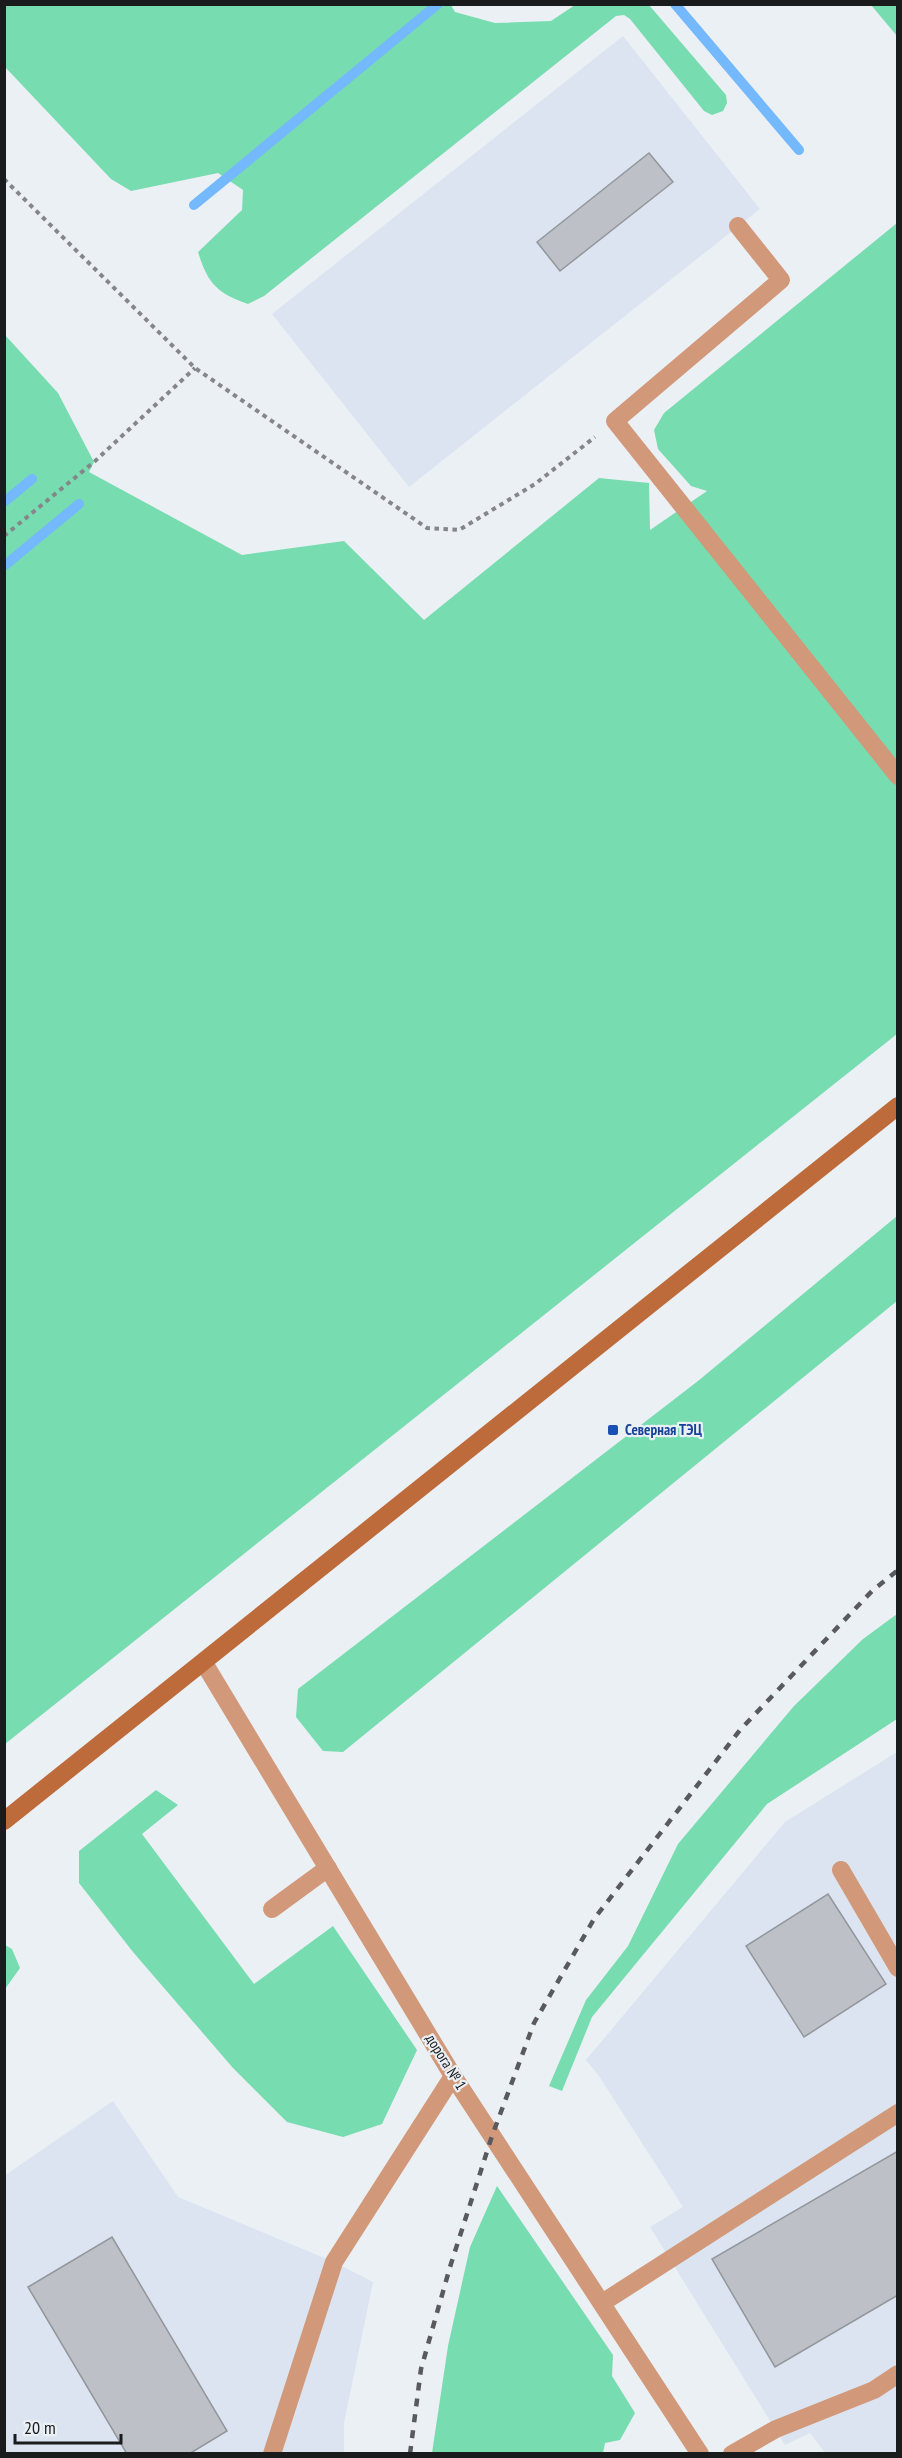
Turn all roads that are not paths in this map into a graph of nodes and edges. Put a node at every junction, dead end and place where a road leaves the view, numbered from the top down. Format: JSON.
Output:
{"nodes":[{"id":1,"x":738,"y":226,"type":"dead end"},
{"id":2,"x":897,"y":776,"type":"edge"},
{"id":3,"x":897,"y":1106,"type":"edge"},
{"id":4,"x":204,"y":1663,"type":"junction"},
{"id":5,"x":4,"y":1821,"type":"edge"},
{"id":6,"x":328,"y":1868,"type":"junction"},
{"id":7,"x":841,"y":1870,"type":"dead end"},
{"id":8,"x":272,"y":1909,"type":"dead end"},
{"id":9,"x":897,"y":1968,"type":"edge"},
{"id":10,"x":453,"y":2076,"type":"junction"},
{"id":11,"x":897,"y":2114,"type":"edge"},
{"id":12,"x":602,"y":2303,"type":"junction"},
{"id":13,"x":897,"y":2374,"type":"edge"},
{"id":14,"x":272,"y":2454,"type":"edge"},
{"id":15,"x":700,"y":2454,"type":"edge"},
{"id":16,"x":732,"y":2454,"type":"edge"}],
"edges":[{"from":1,"to":2,"type":"street"},
{"from":3,"to":4,"type":"main road"},
{"from":4,"to":5,"type":"main road"},
{"from":4,"to":6,"type":"street","name":"дорога № 1"},
{"from":6,"to":8,"type":"street"},
{"from":6,"to":10,"type":"street","name":"дорога № 1"},
{"from":7,"to":9,"type":"street"},
{"from":10,"to":12,"type":"street","name":"дорога № 1"},
{"from":10,"to":14,"type":"street"},
{"from":11,"to":12,"type":"street"},
{"from":12,"to":15,"type":"street","name":"дорога № 1"},
{"from":13,"to":16,"type":"street"}]}
